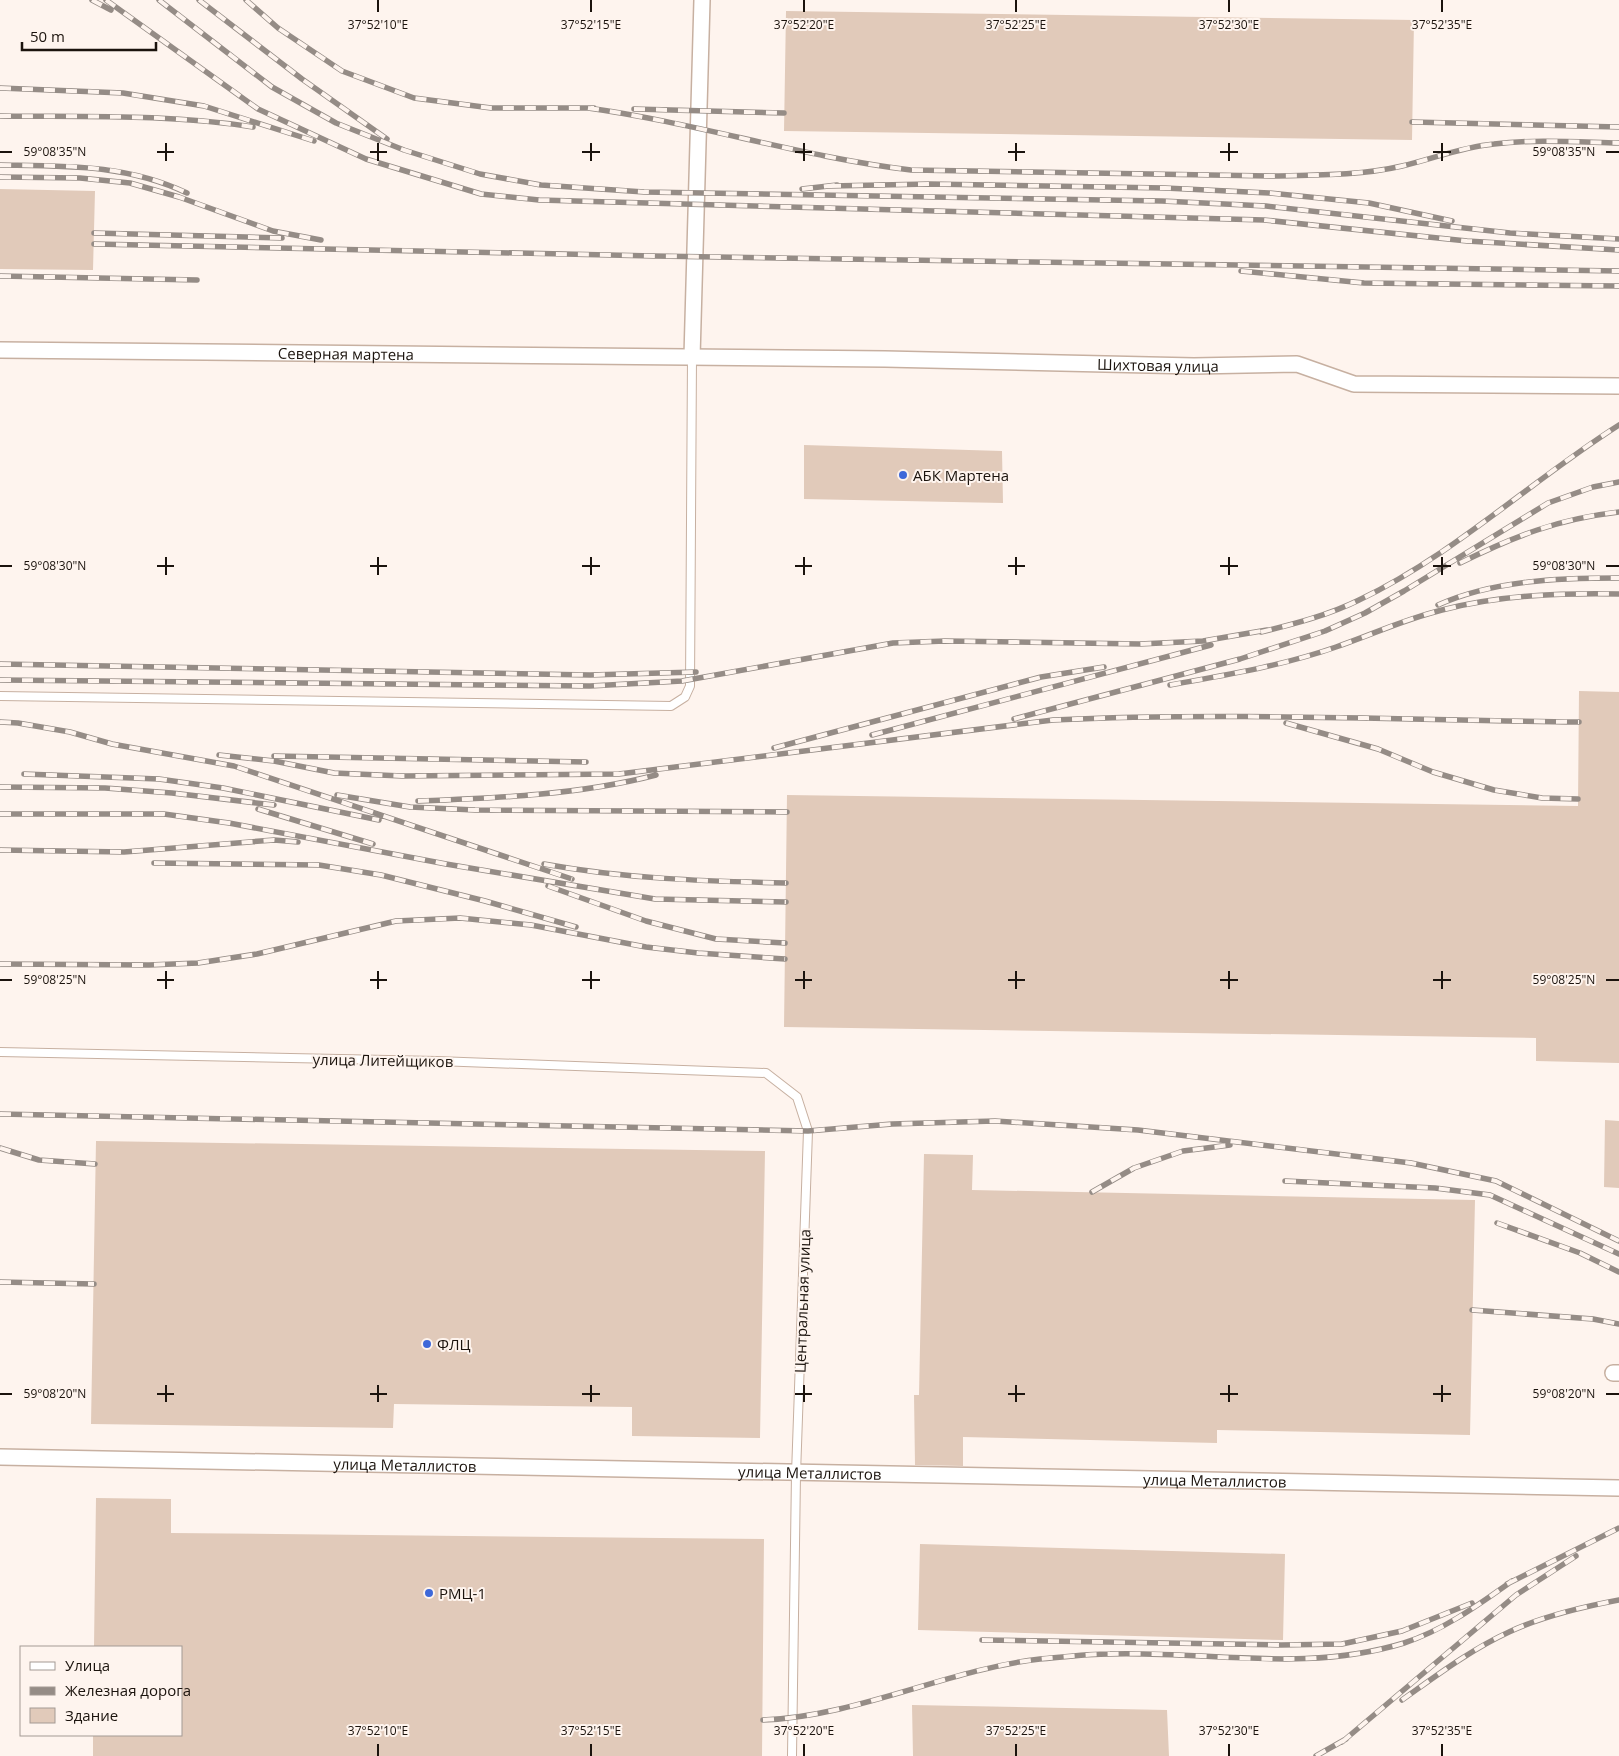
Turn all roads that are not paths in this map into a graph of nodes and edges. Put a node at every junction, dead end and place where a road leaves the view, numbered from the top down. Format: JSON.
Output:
{"nodes":[{"id":1,"x":702,"y":0,"type":"edge"},
{"id":2,"x":0,"y":350,"type":"edge"},
{"id":3,"x":692,"y":357,"type":"junction"},
{"id":4,"x":1619,"y":386,"type":"edge"},
{"id":5,"x":0,"y":696,"type":"edge"},
{"id":6,"x":0,"y":1052,"type":"edge"},
{"id":7,"x":766,"y":1073,"type":"joint"},
{"id":8,"x":0,"y":1457,"type":"edge"},
{"id":9,"x":796,"y":1474,"type":"junction"},
{"id":10,"x":1619,"y":1488,"type":"edge"},
{"id":11,"x":792,"y":1756,"type":"edge"}],
"edges":[{"from":1,"to":3,"type":"street"},
{"from":2,"to":3,"type":"street","name":"Северная мартена"},
{"from":3,"to":4,"type":"street","name":"Шихтовая улица"},
{"from":3,"to":5,"type":"lane"},
{"from":6,"to":7,"type":"lane","name":"улица Литейщиков"},
{"from":7,"to":9,"type":"lane","name":"Центральная улица"},
{"from":8,"to":9,"type":"street","name":"улица Металлистов"},
{"from":9,"to":10,"type":"street","name":"улица Металлистов"},
{"from":9,"to":11,"type":"lane","name":"Центральная улица"}]}
